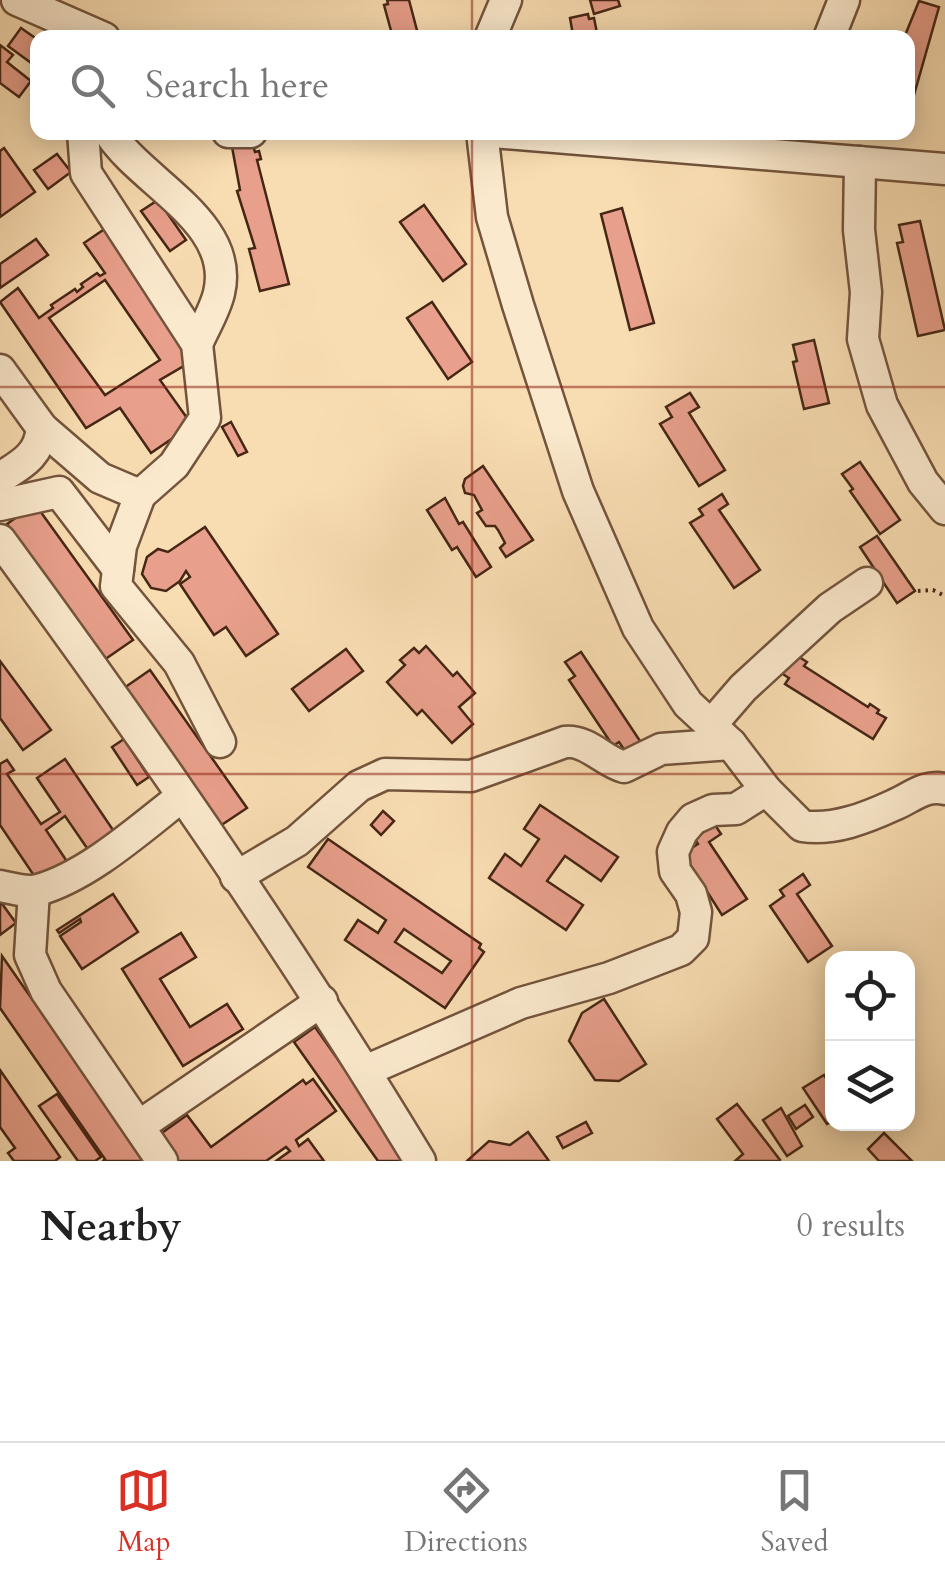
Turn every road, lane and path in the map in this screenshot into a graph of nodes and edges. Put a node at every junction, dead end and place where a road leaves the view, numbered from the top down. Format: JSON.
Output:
{"nodes":[{"id":1,"x":19,"y":0,"type":"edge"},
{"id":2,"x":506,"y":0,"type":"edge"},
{"id":3,"x":844,"y":0,"type":"edge"},
{"id":4,"x":86,"y":30,"type":"edge"},
{"id":5,"x":493,"y":30,"type":"edge"},
{"id":6,"x":832,"y":30,"type":"edge"},
{"id":7,"x":83,"y":140,"type":"edge"},
{"id":8,"x":116,"y":140,"type":"edge"},
{"id":9,"x":483,"y":140,"type":"edge"},
{"id":10,"x":687,"y":140,"type":"edge"},
{"id":11,"x":784,"y":144,"type":"edge"},
{"id":12,"x":860,"y":162,"type":"junction"},
{"id":13,"x":945,"y":169,"type":"edge"},
{"id":14,"x":197,"y":344,"type":"junction"},
{"id":15,"x":0,"y":370,"type":"edge"},
{"id":16,"x":42,"y":428,"type":"junction"},
{"id":17,"x":0,"y":478,"type":"edge"},
{"id":18,"x":140,"y":494,"type":"junction"},
{"id":19,"x":0,"y":506,"type":"edge"},
{"id":20,"x":945,"y":510,"type":"edge"},
{"id":21,"x":5,"y":557,"type":"edge"},
{"id":22,"x":118,"y":569,"type":"junction"},
{"id":23,"x":867,"y":584,"type":"dead end"},
{"id":24,"x":918,"y":591,"type":"dead end"},
{"id":25,"x":945,"y":596,"type":"edge"},
{"id":26,"x":721,"y":734,"type":"junction"},
{"id":27,"x":220,"y":742,"type":"dead end"},
{"id":28,"x":945,"y":789,"type":"edge"},
{"id":29,"x":766,"y":790,"type":"junction"},
{"id":30,"x":181,"y":797,"type":"junction"},
{"id":31,"x":236,"y":877,"type":"junction"},
{"id":32,"x":0,"y":886,"type":"edge"},
{"id":33,"x":34,"y":892,"type":"junction"},
{"id":34,"x":322,"y":1001,"type":"junction"},
{"id":35,"x":366,"y":1071,"type":"junction"},
{"id":36,"x":139,"y":1126,"type":"junction"},
{"id":37,"x":162,"y":1161,"type":"edge"},
{"id":38,"x":420,"y":1161,"type":"edge"}],
"edges":[{"from":1,"to":4,"type":"street"},
{"from":2,"to":5,"type":"street"},
{"from":3,"to":6,"type":"street"},
{"from":7,"to":14,"type":"street"},
{"from":8,"to":14,"type":"street"},
{"from":9,"to":26,"type":"street"},
{"from":10,"to":11,"type":"street"},
{"from":11,"to":12,"type":"street"},
{"from":12,"to":13,"type":"street"},
{"from":12,"to":20,"type":"street"},
{"from":14,"to":18,"type":"street"},
{"from":15,"to":16,"type":"street"},
{"from":16,"to":17,"type":"street"},
{"from":16,"to":18,"type":"street"},
{"from":18,"to":22,"type":"street"},
{"from":19,"to":22,"type":"street"},
{"from":21,"to":30,"type":"street"},
{"from":22,"to":27,"type":"street"},
{"from":23,"to":26,"type":"street"},
{"from":24,"to":25,"type":"path"},
{"from":26,"to":29,"type":"street"},
{"from":26,"to":31,"type":"street"},
{"from":28,"to":29,"type":"street"},
{"from":29,"to":35,"type":"street"},
{"from":30,"to":31,"type":"street"},
{"from":30,"to":33,"type":"street"},
{"from":31,"to":34,"type":"street"},
{"from":32,"to":33,"type":"street"},
{"from":33,"to":36,"type":"street"},
{"from":34,"to":35,"type":"street"},
{"from":34,"to":36,"type":"street"},
{"from":35,"to":38,"type":"street"},
{"from":36,"to":37,"type":"street"}]}
